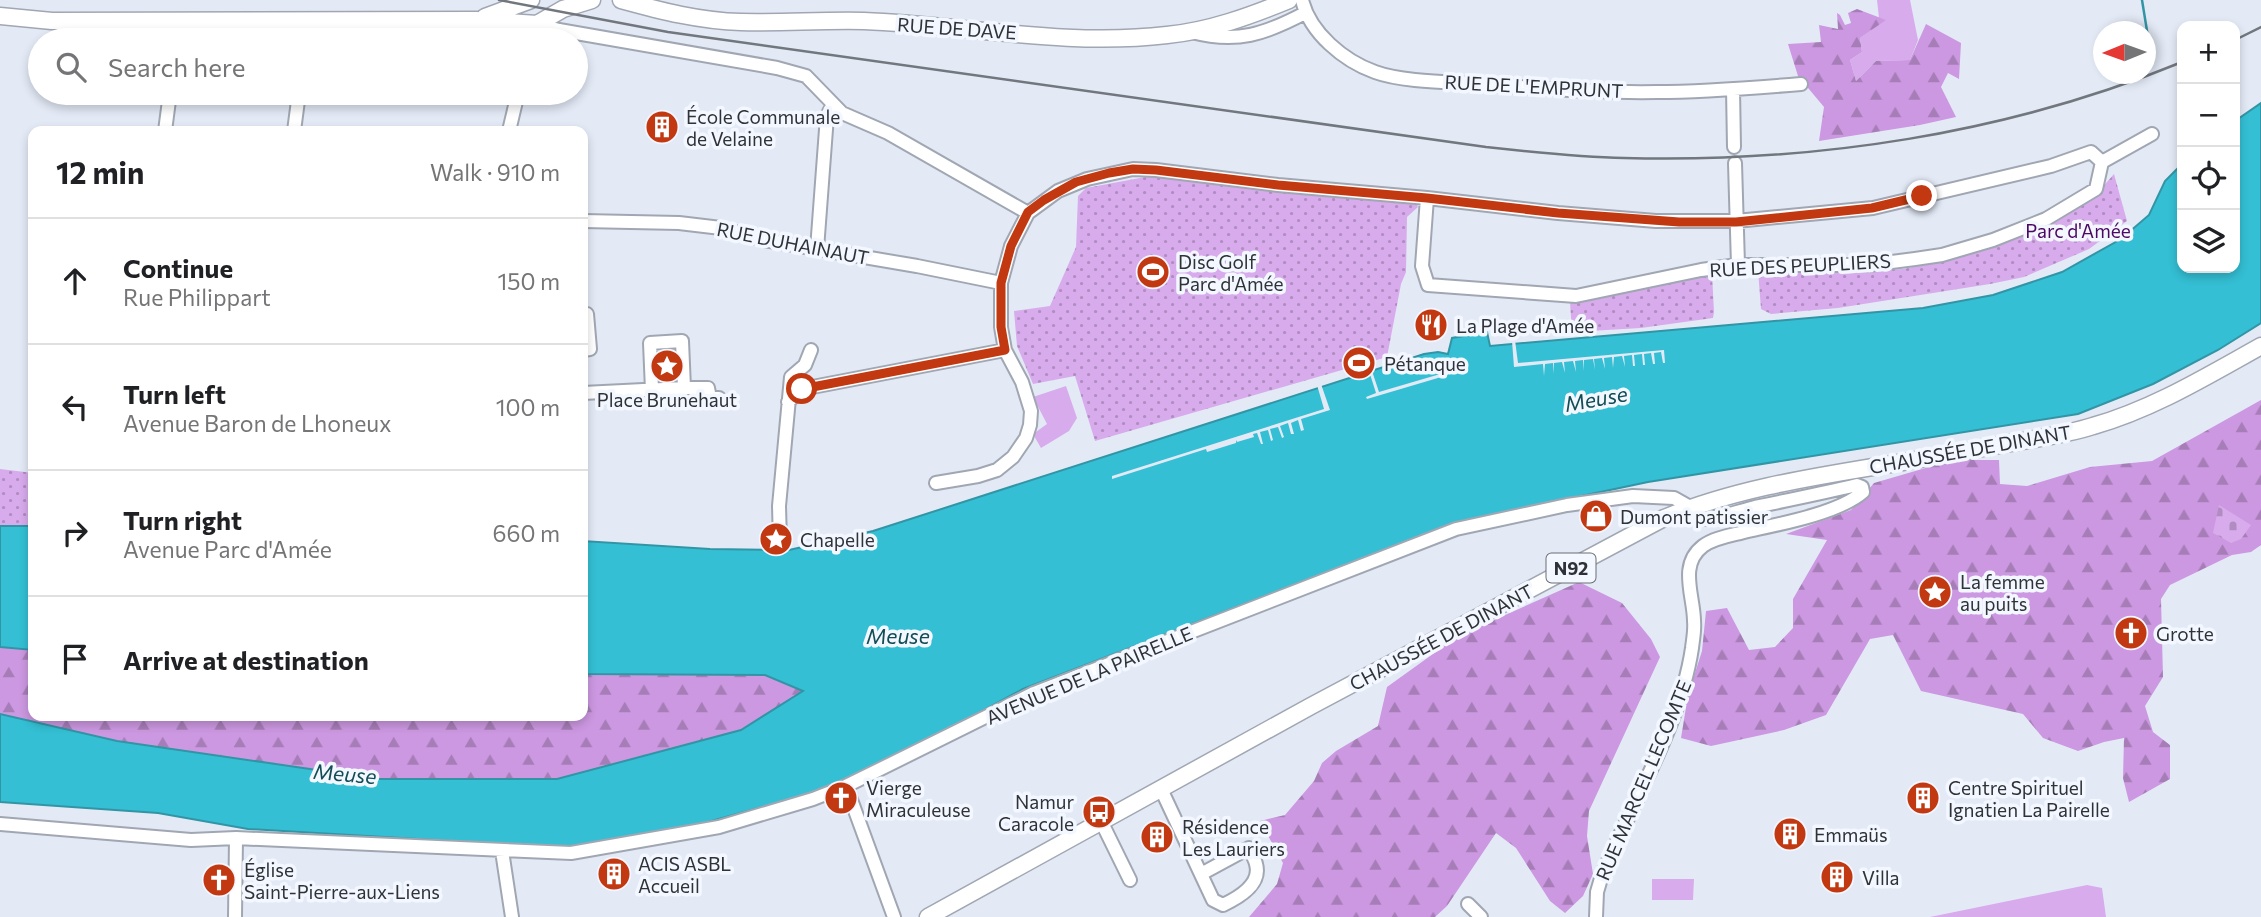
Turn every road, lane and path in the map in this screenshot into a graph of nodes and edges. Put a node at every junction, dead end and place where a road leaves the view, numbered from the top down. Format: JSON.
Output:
{"nodes":[{"id":1,"x":533,"y":0,"type":"edge"},
{"id":2,"x":592,"y":0,"type":"edge"},
{"id":3,"x":621,"y":0,"type":"edge"},
{"id":4,"x":1289,"y":0,"type":"edge"},
{"id":5,"x":564,"y":4,"type":"edge"},
{"id":6,"x":1304,"y":7,"type":"edge"},
{"id":7,"x":0,"y":16,"type":"edge"},
{"id":8,"x":308,"y":20,"type":"junction"},
{"id":9,"x":475,"y":20,"type":"junction"},
{"id":10,"x":179,"y":21,"type":"junction"},
{"id":11,"x":537,"y":24,"type":"junction"},
{"id":12,"x":178,"y":28,"type":"edge"},
{"id":13,"x":307,"y":28,"type":"edge"},
{"id":14,"x":536,"y":28,"type":"edge"},
{"id":15,"x":552,"y":28,"type":"edge"},
{"id":16,"x":1190,"y":32,"type":"junction"},
{"id":17,"x":588,"y":35,"type":"edge"},
{"id":18,"x":1801,"y":84,"type":"dead end"},
{"id":19,"x":1733,"y":89,"type":"junction"},
{"id":20,"x":833,"y":104,"type":"junction"},
{"id":21,"x":168,"y":105,"type":"edge"},
{"id":22,"x":297,"y":105,"type":"edge"},
{"id":23,"x":515,"y":105,"type":"edge"},
{"id":24,"x":166,"y":126,"type":"edge"},
{"id":25,"x":295,"y":126,"type":"edge"},
{"id":26,"x":510,"y":126,"type":"edge"},
{"id":27,"x":2151,"y":134,"type":"dead end"},
{"id":28,"x":1734,"y":147,"type":"dead end"},
{"id":29,"x":2102,"y":162,"type":"junction"},
{"id":30,"x":1735,"y":163,"type":"dead end"},
{"id":31,"x":1427,"y":198,"type":"junction"},
{"id":32,"x":1028,"y":212,"type":"junction"},
{"id":33,"x":588,"y":220,"type":"edge"},
{"id":34,"x":1736,"y":222,"type":"junction"},
{"id":35,"x":817,"y":249,"type":"junction"},
{"id":36,"x":1738,"y":265,"type":"junction"},
{"id":37,"x":1001,"y":283,"type":"junction"},
{"id":38,"x":588,"y":326,"type":"edge"},
{"id":39,"x":2261,"y":346,"type":"edge"},
{"id":40,"x":588,"y":349,"type":"edge"},
{"id":41,"x":1005,"y":350,"type":"junction"},
{"id":42,"x":811,"y":351,"type":"dead end"},
{"id":43,"x":805,"y":365,"type":"junction"},
{"id":44,"x":684,"y":388,"type":"junction"},
{"id":45,"x":802,"y":389,"type":"junction"},
{"id":46,"x":653,"y":390,"type":"junction"},
{"id":47,"x":588,"y":393,"type":"edge"},
{"id":48,"x":719,"y":398,"type":"dead end"},
{"id":49,"x":788,"y":402,"type":"junction"},
{"id":50,"x":936,"y":483,"type":"dead end"},
{"id":51,"x":1690,"y":508,"type":"junction"},
{"id":52,"x":780,"y":542,"type":"dead end"},
{"id":53,"x":846,"y":786,"type":"junction"},
{"id":54,"x":1161,"y":789,"type":"junction"},
{"id":55,"x":1101,"y":821,"type":"junction"},
{"id":56,"x":0,"y":824,"type":"edge"},
{"id":57,"x":236,"y":838,"type":"junction"},
{"id":58,"x":502,"y":851,"type":"junction"},
{"id":59,"x":1201,"y":874,"type":"junction"},
{"id":60,"x":1130,"y":880,"type":"dead end"},
{"id":61,"x":1468,"y":904,"type":"dead end"},
{"id":62,"x":235,"y":917,"type":"edge"},
{"id":63,"x":512,"y":917,"type":"edge"},
{"id":64,"x":894,"y":917,"type":"edge"},
{"id":65,"x":928,"y":917,"type":"edge"},
{"id":66,"x":1481,"y":917,"type":"edge"},
{"id":67,"x":1596,"y":917,"type":"edge"}],
"edges":[{"from":1,"to":9,"type":"main road"},
{"from":1,"to":11,"type":"main road"},
{"from":2,"to":5,"type":"main road"},
{"from":3,"to":16,"type":"main road","name":"RUE DE DAVE"},
{"from":4,"to":16,"type":"main road","name":"RUE DE DAVE"},
{"from":5,"to":11,"type":"main road"},
{"from":6,"to":16,"type":"street"},
{"from":6,"to":19,"type":"street","name":"RUE DE L'EMPRUNT"},
{"from":7,"to":10,"type":"main road"},
{"from":8,"to":9,"type":"main road"},
{"from":8,"to":10,"type":"main road"},
{"from":8,"to":13,"type":"street"},
{"from":9,"to":11,"type":"main road"},
{"from":10,"to":12,"type":"street"},
{"from":11,"to":14,"type":"street"},
{"from":11,"to":15,"type":"street"},
{"from":17,"to":20,"type":"street"},
{"from":18,"to":19,"type":"street","name":"RUE DE L'EMPRUNT"},
{"from":19,"to":28,"type":"street"},
{"from":20,"to":32,"type":"street"},
{"from":20,"to":35,"type":"street"},
{"from":21,"to":24,"type":"street"},
{"from":22,"to":25,"type":"street"},
{"from":23,"to":26,"type":"street"},
{"from":27,"to":29,"type":"street"},
{"from":29,"to":34,"type":"street"},
{"from":29,"to":36,"type":"street","name":"RUE DES PEUPLIERS"},
{"from":30,"to":34,"type":"street"},
{"from":31,"to":32,"type":"street"},
{"from":31,"to":34,"type":"street"},
{"from":31,"to":36,"type":"street","name":"RUE DES PEUPLIERS"},
{"from":32,"to":37,"type":"street"},
{"from":33,"to":35,"type":"street","name":"RUE DUHAINAUT"},
{"from":34,"to":36,"type":"street"},
{"from":35,"to":37,"type":"street","name":"RUE DUHAINAUT"},
{"from":37,"to":41,"type":"street"},
{"from":38,"to":40,"type":"street"},
{"from":39,"to":51,"type":"main road","name":"CHAUSSÉE DE DINANT","number":"N92"},
{"from":41,"to":45,"type":"street"},
{"from":41,"to":50,"type":"street"},
{"from":42,"to":43,"type":"street"},
{"from":43,"to":45,"type":"street"},
{"from":43,"to":49,"type":"street"},
{"from":44,"to":46,"type":"street"},
{"from":44,"to":46,"type":"street"},
{"from":44,"to":48,"type":"street"},
{"from":45,"to":49,"type":"street"},
{"from":46,"to":47,"type":"street"},
{"from":49,"to":52,"type":"street"},
{"from":51,"to":53,"type":"street","name":"AVENUE DE LA PAIRELLE"},
{"from":51,"to":54,"type":"main road","name":"CHAUSSÉE DE DINANT","number":"N92"},
{"from":51,"to":67,"type":"street","name":"RUE MARCEL LECOMTE"},
{"from":53,"to":58,"type":"street","name":"AVENUE DE LA PAIRELLE"},
{"from":53,"to":64,"type":"street"},
{"from":54,"to":55,"type":"main road","name":"CHAUSSÉE DE DINANT","number":"N92"},
{"from":54,"to":59,"type":"street"},
{"from":55,"to":60,"type":"street"},
{"from":55,"to":65,"type":"main road","name":"CHAUSSÉE DE DINANT","number":"N92"},
{"from":56,"to":57,"type":"street","name":"AVENUE DE LA PAIRELLE"},
{"from":57,"to":58,"type":"street","name":"AVENUE DE LA PAIRELLE"},
{"from":57,"to":62,"type":"street"},
{"from":58,"to":63,"type":"street"},
{"from":59,"to":59,"type":"street"},
{"from":61,"to":66,"type":"street"}]}
